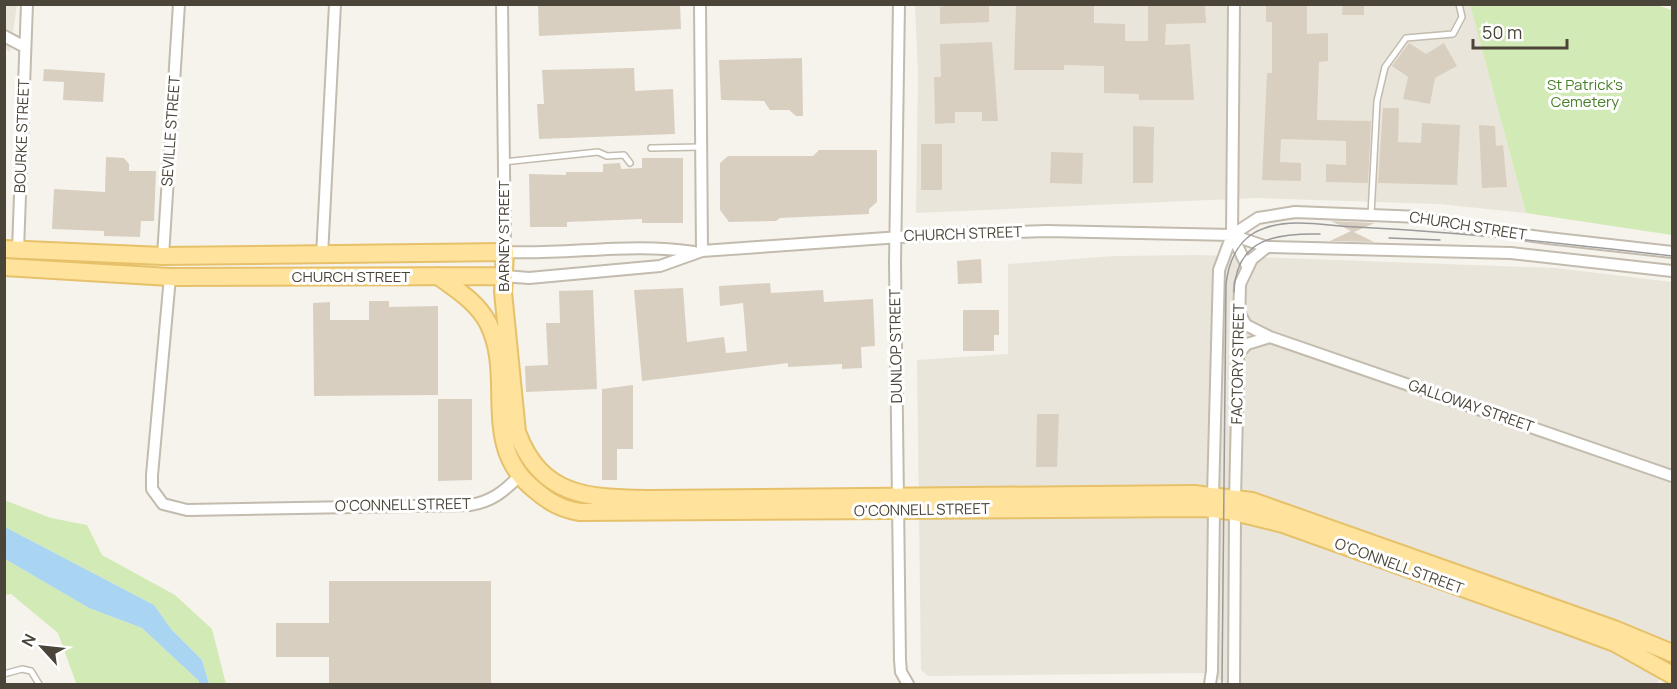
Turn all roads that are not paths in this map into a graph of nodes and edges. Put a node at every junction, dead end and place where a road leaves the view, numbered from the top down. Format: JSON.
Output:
{"nodes":[{"id":1,"x":27,"y":4,"type":"edge"},
{"id":2,"x":179,"y":4,"type":"edge"},
{"id":3,"x":335,"y":4,"type":"edge"},
{"id":4,"x":502,"y":4,"type":"edge"},
{"id":5,"x":700,"y":4,"type":"edge"},
{"id":6,"x":899,"y":4,"type":"edge"},
{"id":7,"x":1234,"y":4,"type":"edge"},
{"id":8,"x":1460,"y":4,"type":"edge"},
{"id":9,"x":4,"y":36,"type":"edge"},
{"id":10,"x":25,"y":47,"type":"junction"},
{"id":11,"x":701,"y":147,"type":"junction"},
{"id":12,"x":651,"y":148,"type":"dead end"},
{"id":13,"x":503,"y":162,"type":"junction"},
{"id":14,"x":630,"y":163,"type":"dead end"},
{"id":15,"x":1371,"y":215,"type":"junction"},
{"id":16,"x":1232,"y":235,"type":"junction"},
{"id":17,"x":895,"y":236,"type":"junction"},
{"id":18,"x":1267,"y":247,"type":"junction"},
{"id":19,"x":11,"y":250,"type":"edge"},
{"id":20,"x":504,"y":252,"type":"junction"},
{"id":21,"x":698,"y":252,"type":"junction"},
{"id":22,"x":1672,"y":252,"type":"edge"},
{"id":23,"x":163,"y":256,"type":"junction"},
{"id":24,"x":322,"y":256,"type":"junction"},
{"id":25,"x":1247,"y":266,"type":"junction"},
{"id":26,"x":11,"y":267,"type":"edge"},
{"id":27,"x":1672,"y":270,"type":"edge"},
{"id":28,"x":170,"y":276,"type":"junction"},
{"id":29,"x":438,"y":276,"type":"junction"},
{"id":30,"x":503,"y":276,"type":"junction"},
{"id":31,"x":1239,"y":312,"type":"junction"},
{"id":32,"x":1270,"y":337,"type":"junction"},
{"id":33,"x":1237,"y":355,"type":"junction"},
{"id":34,"x":532,"y":463,"type":"joint"},
{"id":35,"x":519,"y":476,"type":"junction"},
{"id":36,"x":1672,"y":476,"type":"edge"},
{"id":37,"x":1213,"y":502,"type":"junction"},
{"id":38,"x":899,"y":503,"type":"junction"},
{"id":39,"x":1235,"y":506,"type":"junction"},
{"id":40,"x":1672,"y":653,"type":"edge"},
{"id":41,"x":4,"y":674,"type":"edge"},
{"id":42,"x":1672,"y":675,"type":"edge"},
{"id":43,"x":39,"y":684,"type":"edge"},
{"id":44,"x":908,"y":684,"type":"edge"},
{"id":45,"x":1210,"y":684,"type":"edge"},
{"id":46,"x":1234,"y":684,"type":"edge"}],
"edges":[{"from":1,"to":10,"type":"street","name":"BOURKE STREET"},
{"from":2,"to":23,"type":"street","name":"SEVILLE STREET"},
{"from":3,"to":24,"type":"street"},
{"from":4,"to":13,"type":"street","name":"BARNEY STREET"},
{"from":5,"to":11,"type":"street"},
{"from":6,"to":17,"type":"street","name":"DUNLOP STREET"},
{"from":7,"to":16,"type":"street","name":"FACTORY STREET"},
{"from":8,"to":15,"type":"lane"},
{"from":9,"to":10,"type":"street"},
{"from":10,"to":19,"type":"street","name":"BOURKE STREET"},
{"from":11,"to":12,"type":"lane"},
{"from":11,"to":21,"type":"street"},
{"from":13,"to":14,"type":"lane"},
{"from":13,"to":20,"type":"street","name":"BARNEY STREET"},
{"from":15,"to":16,"type":"street","name":"CHURCH STREET"},
{"from":15,"to":22,"type":"street","name":"CHURCH STREET"},
{"from":16,"to":17,"type":"street","name":"CHURCH STREET"},
{"from":16,"to":18,"type":"street","name":"CHURCH STREET"},
{"from":16,"to":25,"type":"street","name":"FACTORY STREET"},
{"from":16,"to":37,"type":"street","name":"FACTORY STREET"},
{"from":17,"to":21,"type":"street","name":"CHURCH STREET"},
{"from":17,"to":38,"type":"street","name":"DUNLOP STREET"},
{"from":18,"to":25,"type":"street"},
{"from":18,"to":27,"type":"street","name":"CHURCH STREET"},
{"from":19,"to":23,"type":"main road","name":"CHURCH STREET"},
{"from":19,"to":26,"type":"main road","name":"BOURKE STREET"},
{"from":20,"to":21,"type":"street","name":"CHURCH STREET"},
{"from":20,"to":24,"type":"main road","name":"CHURCH STREET"},
{"from":20,"to":30,"type":"main road","name":"BARNEY STREET"},
{"from":21,"to":30,"type":"street","name":"CHURCH STREET"},
{"from":23,"to":24,"type":"main road","name":"CHURCH STREET"},
{"from":25,"to":31,"type":"street","name":"FACTORY STREET"},
{"from":26,"to":28,"type":"main road","name":"CHURCH STREET"},
{"from":28,"to":29,"type":"main road","name":"CHURCH STREET"},
{"from":28,"to":35,"type":"street","name":"O'CONNELL STREET"},
{"from":29,"to":30,"type":"main road","name":"CHURCH STREET"},
{"from":29,"to":35,"type":"main road"},
{"from":30,"to":34,"type":"main road","name":"BARNEY STREET"},
{"from":31,"to":32,"type":"street","name":"GALLOWAY STREET"},
{"from":31,"to":33,"type":"street","name":"FACTORY STREET"},
{"from":32,"to":33,"type":"street"},
{"from":32,"to":36,"type":"street","name":"GALLOWAY STREET"},
{"from":33,"to":39,"type":"street","name":"FACTORY STREET"},
{"from":34,"to":38,"type":"main road","name":"O'CONNELL STREET"},
{"from":35,"to":38,"type":"main road","name":"O'CONNELL STREET"},
{"from":37,"to":38,"type":"main road","name":"O'CONNELL STREET"},
{"from":37,"to":39,"type":"main road","name":"O'CONNELL STREET"},
{"from":37,"to":45,"type":"street","name":"FACTORY STREET"},
{"from":38,"to":44,"type":"street","name":"DUNLOP STREET"},
{"from":39,"to":40,"type":"main road","name":"O'CONNELL STREET"},
{"from":39,"to":42,"type":"main road","name":"O'CONNELL STREET"},
{"from":39,"to":46,"type":"street","name":"FACTORY STREET"},
{"from":41,"to":43,"type":"lane"}]}
